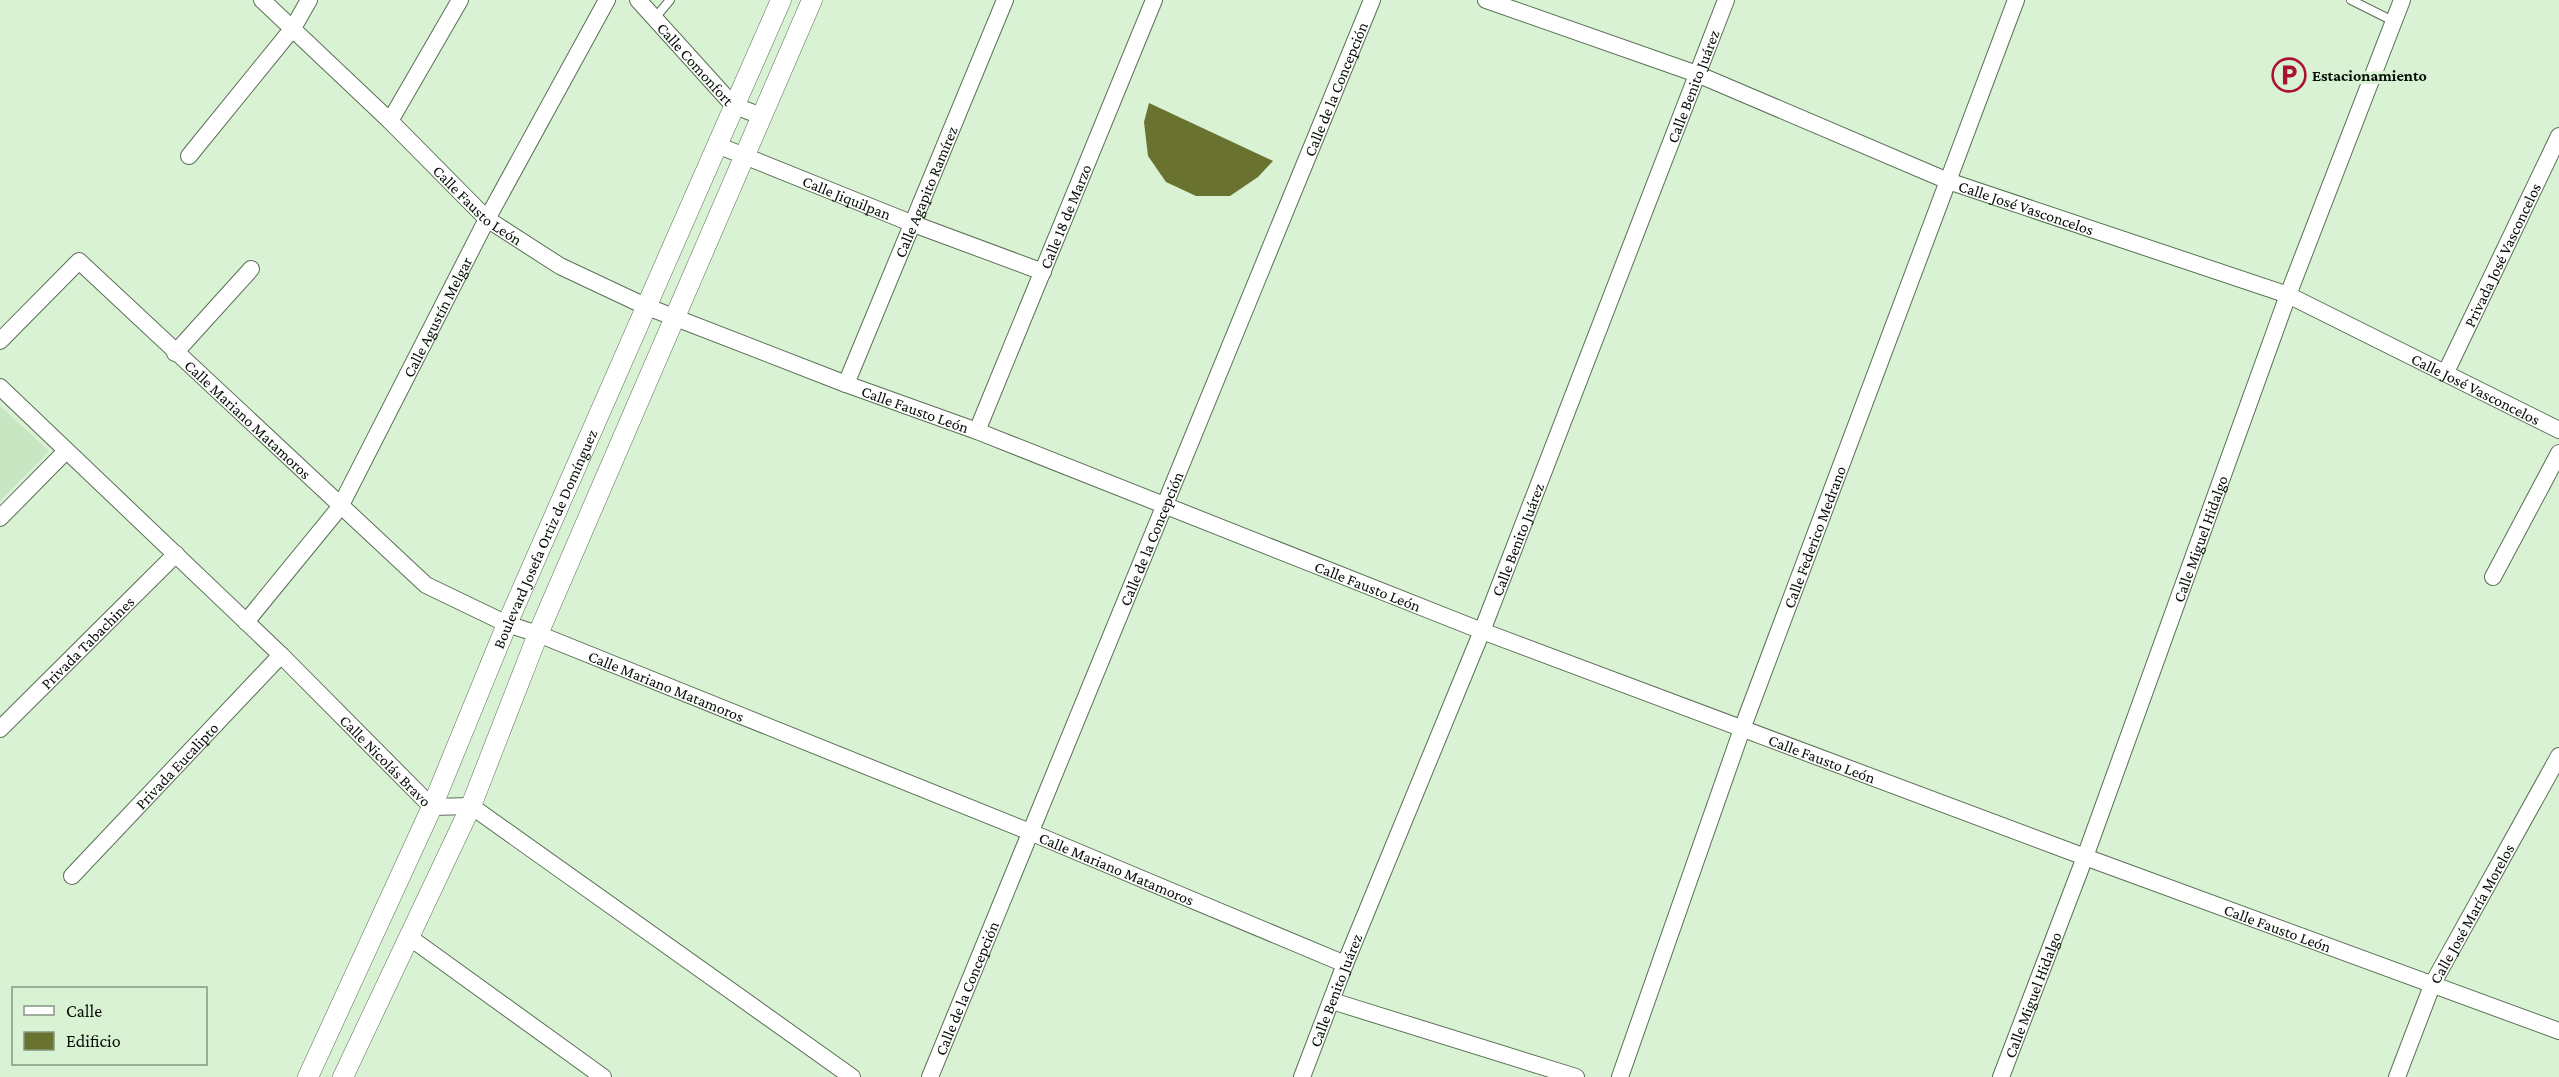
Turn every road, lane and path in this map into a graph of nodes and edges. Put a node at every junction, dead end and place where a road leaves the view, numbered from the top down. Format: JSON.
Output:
{"nodes":[{"id":1,"x":262,"y":0,"type":"edge"},
{"id":2,"x":309,"y":0,"type":"edge"},
{"id":3,"x":460,"y":0,"type":"edge"},
{"id":4,"x":607,"y":0,"type":"edge"},
{"id":5,"x":638,"y":0,"type":"edge"},
{"id":6,"x":670,"y":0,"type":"edge"},
{"id":7,"x":781,"y":0,"type":"edge"},
{"id":8,"x":812,"y":0,"type":"edge"},
{"id":9,"x":1005,"y":0,"type":"edge"},
{"id":10,"x":1154,"y":0,"type":"edge"},
{"id":11,"x":1372,"y":0,"type":"edge"},
{"id":12,"x":1486,"y":0,"type":"edge"},
{"id":13,"x":1726,"y":0,"type":"edge"},
{"id":14,"x":2016,"y":0,"type":"edge"},
{"id":15,"x":2351,"y":0,"type":"edge"},
{"id":16,"x":2402,"y":0,"type":"edge"},
{"id":17,"x":655,"y":18,"type":"junction"},
{"id":18,"x":2393,"y":21,"type":"junction"},
{"id":19,"x":293,"y":28,"type":"junction"},
{"id":20,"x":1697,"y":74,"type":"junction"},
{"id":21,"x":733,"y":105,"type":"junction"},
{"id":22,"x":760,"y":116,"type":"junction"},
{"id":23,"x":390,"y":121,"type":"junction"},
{"id":24,"x":2559,"y":136,"type":"edge"},
{"id":25,"x":717,"y":145,"type":"junction"},
{"id":26,"x":744,"y":155,"type":"junction"},
{"id":27,"x":189,"y":156,"type":"dead end"},
{"id":28,"x":1948,"y":181,"type":"junction"},
{"id":29,"x":487,"y":219,"type":"junction"},
{"id":30,"x":911,"y":223,"type":"junction"},
{"id":31,"x":251,"y":269,"type":"dead end"},
{"id":32,"x":1043,"y":272,"type":"junction"},
{"id":33,"x":2288,"y":295,"type":"junction"},
{"id":34,"x":645,"y":306,"type":"junction"},
{"id":35,"x":673,"y":316,"type":"junction"},
{"id":36,"x":0,"y":341,"type":"edge"},
{"id":37,"x":175,"y":353,"type":"junction"},
{"id":38,"x":2446,"y":372,"type":"junction"},
{"id":39,"x":846,"y":384,"type":"junction"},
{"id":40,"x":0,"y":387,"type":"edge"},
{"id":41,"x":2559,"y":430,"type":"edge"},
{"id":42,"x":977,"y":431,"type":"junction"},
{"id":43,"x":66,"y":451,"type":"junction"},
{"id":44,"x":2559,"y":453,"type":"edge"},
{"id":45,"x":1166,"y":505,"type":"junction"},
{"id":46,"x":340,"y":507,"type":"junction"},
{"id":47,"x":0,"y":518,"type":"edge"},
{"id":48,"x":176,"y":554,"type":"junction"},
{"id":49,"x":2493,"y":577,"type":"dead end"},
{"id":50,"x":246,"y":622,"type":"junction"},
{"id":51,"x":507,"y":624,"type":"junction"},
{"id":52,"x":1482,"y":631,"type":"junction"},
{"id":53,"x":538,"y":634,"type":"junction"},
{"id":54,"x":281,"y":655,"type":"junction"},
{"id":55,"x":0,"y":729,"type":"edge"},
{"id":56,"x":1742,"y":729,"type":"junction"},
{"id":57,"x":2559,"y":756,"type":"edge"},
{"id":58,"x":471,"y":806,"type":"junction"},
{"id":59,"x":432,"y":807,"type":"junction"},
{"id":60,"x":1030,"y":832,"type":"junction"},
{"id":61,"x":2085,"y":857,"type":"junction"},
{"id":62,"x":72,"y":876,"type":"dead end"},
{"id":63,"x":409,"y":937,"type":"junction"},
{"id":64,"x":1345,"y":964,"type":"junction"},
{"id":65,"x":2433,"y":983,"type":"junction"},
{"id":66,"x":1332,"y":1000,"type":"junction"},
{"id":67,"x":2559,"y":1030,"type":"edge"},
{"id":68,"x":308,"y":1077,"type":"edge"},
{"id":69,"x":343,"y":1077,"type":"edge"},
{"id":70,"x":603,"y":1077,"type":"edge"},
{"id":71,"x":852,"y":1077,"type":"edge"},
{"id":72,"x":930,"y":1077,"type":"edge"},
{"id":73,"x":1302,"y":1077,"type":"edge"},
{"id":74,"x":1576,"y":1077,"type":"edge"},
{"id":75,"x":1620,"y":1077,"type":"edge"},
{"id":76,"x":2001,"y":1077,"type":"edge"},
{"id":77,"x":2397,"y":1077,"type":"edge"}],
"edges":[{"from":1,"to":19,"type":"street","name":"Calle Fausto León"},
{"from":2,"to":19,"type":"street"},
{"from":3,"to":23,"type":"street"},
{"from":4,"to":29,"type":"street","name":"Calle Agustín Melgar"},
{"from":5,"to":17,"type":"street","name":"Calle Comonfort"},
{"from":6,"to":17,"type":"lane"},
{"from":7,"to":21,"type":"street","name":"Boulevard Josefa Ortiz de Domínguez"},
{"from":8,"to":22,"type":"street","name":"Boulevard Josefa Ortiz de Domínguez"},
{"from":9,"to":30,"type":"street","name":"Calle Agapito Ramírez"},
{"from":10,"to":32,"type":"street","name":"Calle 18 de Marzo"},
{"from":11,"to":45,"type":"street","name":"Calle de la Concepción"},
{"from":12,"to":20,"type":"street","name":"Calle José Vasconcelos"},
{"from":13,"to":20,"type":"street","name":"Calle Benito Juárez"},
{"from":14,"to":28,"type":"street","name":"Calle Federico Medrano"},
{"from":15,"to":18,"type":"lane"},
{"from":16,"to":18,"type":"street","name":"Calle Miguel Hidalgo"},
{"from":17,"to":21,"type":"street","name":"Calle Comonfort"},
{"from":18,"to":33,"type":"street","name":"Calle Miguel Hidalgo"},
{"from":19,"to":23,"type":"street","name":"Calle Fausto León"},
{"from":19,"to":27,"type":"street"},
{"from":20,"to":28,"type":"street","name":"Calle José Vasconcelos"},
{"from":20,"to":52,"type":"street","name":"Calle Benito Juárez"},
{"from":21,"to":22,"type":"street","name":"Calle Comonfort"},
{"from":21,"to":25,"type":"street","name":"Boulevard Josefa Ortiz de Domínguez"},
{"from":22,"to":26,"type":"street","name":"Boulevard Josefa Ortiz de Domínguez"},
{"from":23,"to":29,"type":"street","name":"Calle Fausto León"},
{"from":24,"to":38,"type":"street","name":"Privada José Vasconcelos"},
{"from":25,"to":26,"type":"street","name":"Calle Jiquilpan"},
{"from":25,"to":34,"type":"street","name":"Boulevard Josefa Ortiz de Domínguez"},
{"from":26,"to":30,"type":"street","name":"Calle Jiquilpan"},
{"from":26,"to":35,"type":"street","name":"Boulevard Josefa Ortiz de Domínguez"},
{"from":28,"to":33,"type":"street","name":"Calle José Vasconcelos"},
{"from":28,"to":56,"type":"street","name":"Calle Federico Medrano"},
{"from":29,"to":34,"type":"street","name":"Calle Fausto León"},
{"from":29,"to":46,"type":"street","name":"Calle Agustín Melgar"},
{"from":30,"to":32,"type":"street","name":"Calle Jiquilpan"},
{"from":30,"to":39,"type":"street","name":"Calle Agapito Ramírez"},
{"from":31,"to":37,"type":"street"},
{"from":32,"to":42,"type":"street","name":"Calle 18 de Marzo"},
{"from":33,"to":38,"type":"street","name":"Calle José Vasconcelos"},
{"from":33,"to":61,"type":"street","name":"Calle Miguel Hidalgo"},
{"from":34,"to":35,"type":"street","name":"Calle Fausto León"},
{"from":34,"to":51,"type":"street","name":"Boulevard Josefa Ortiz de Domínguez"},
{"from":35,"to":39,"type":"street","name":"Calle Fausto León"},
{"from":35,"to":53,"type":"street","name":"Boulevard Josefa Ortiz de Domínguez"},
{"from":36,"to":37,"type":"street","name":"Calle Mariano Matamoros"},
{"from":37,"to":46,"type":"street","name":"Calle Mariano Matamoros"},
{"from":38,"to":41,"type":"street","name":"Calle José Vasconcelos"},
{"from":39,"to":42,"type":"street","name":"Calle Fausto León"},
{"from":40,"to":43,"type":"street","name":"Calle Nicolás Bravo"},
{"from":42,"to":45,"type":"street","name":"Calle Fausto León"},
{"from":43,"to":47,"type":"street"},
{"from":43,"to":48,"type":"street","name":"Calle Nicolás Bravo"},
{"from":44,"to":49,"type":"street"},
{"from":45,"to":52,"type":"street","name":"Calle Fausto León"},
{"from":45,"to":60,"type":"street","name":"Calle de la Concepción"},
{"from":46,"to":50,"type":"street","name":"Calle Agustín Melgar"},
{"from":46,"to":51,"type":"street","name":"Calle Mariano Matamoros"},
{"from":48,"to":50,"type":"street","name":"Calle Nicolás Bravo"},
{"from":48,"to":55,"type":"street","name":"Privada Tabachines"},
{"from":50,"to":54,"type":"street","name":"Calle Nicolás Bravo"},
{"from":51,"to":53,"type":"street","name":"Calle Mariano Matamoros"},
{"from":51,"to":59,"type":"street","name":"Boulevard Josefa Ortiz de Domínguez"},
{"from":52,"to":56,"type":"street","name":"Calle Fausto León"},
{"from":52,"to":64,"type":"street","name":"Calle Benito Juárez"},
{"from":53,"to":58,"type":"street","name":"Boulevard Josefa Ortiz de Domínguez"},
{"from":53,"to":60,"type":"street","name":"Calle Mariano Matamoros"},
{"from":54,"to":59,"type":"street","name":"Calle Nicolás Bravo"},
{"from":54,"to":62,"type":"street","name":"Privada Eucalipto"},
{"from":56,"to":61,"type":"street","name":"Calle Fausto León"},
{"from":56,"to":75,"type":"street","name":"Calle Federico Medrano"},
{"from":57,"to":65,"type":"street","name":"Calle José María Morelos"},
{"from":58,"to":59,"type":"street","name":"Calle Nicolás Bravo"},
{"from":58,"to":63,"type":"street","name":"Boulevard Josefa Ortiz de Domínguez"},
{"from":58,"to":71,"type":"street"},
{"from":59,"to":68,"type":"street","name":"Boulevard Josefa Ortiz de Domínguez"},
{"from":60,"to":64,"type":"street","name":"Calle Mariano Matamoros"},
{"from":60,"to":72,"type":"street","name":"Calle de la Concepción"},
{"from":61,"to":65,"type":"street","name":"Calle Fausto León"},
{"from":61,"to":76,"type":"street","name":"Calle Miguel Hidalgo"},
{"from":63,"to":69,"type":"street","name":"Boulevard Josefa Ortiz de Domínguez"},
{"from":63,"to":70,"type":"street"},
{"from":64,"to":66,"type":"street","name":"Calle Benito Juárez"},
{"from":65,"to":67,"type":"street","name":"Calle Fausto León"},
{"from":65,"to":77,"type":"street","name":"Calle José María Morelos"},
{"from":66,"to":73,"type":"street","name":"Calle Benito Juárez"},
{"from":66,"to":74,"type":"street"}]}
